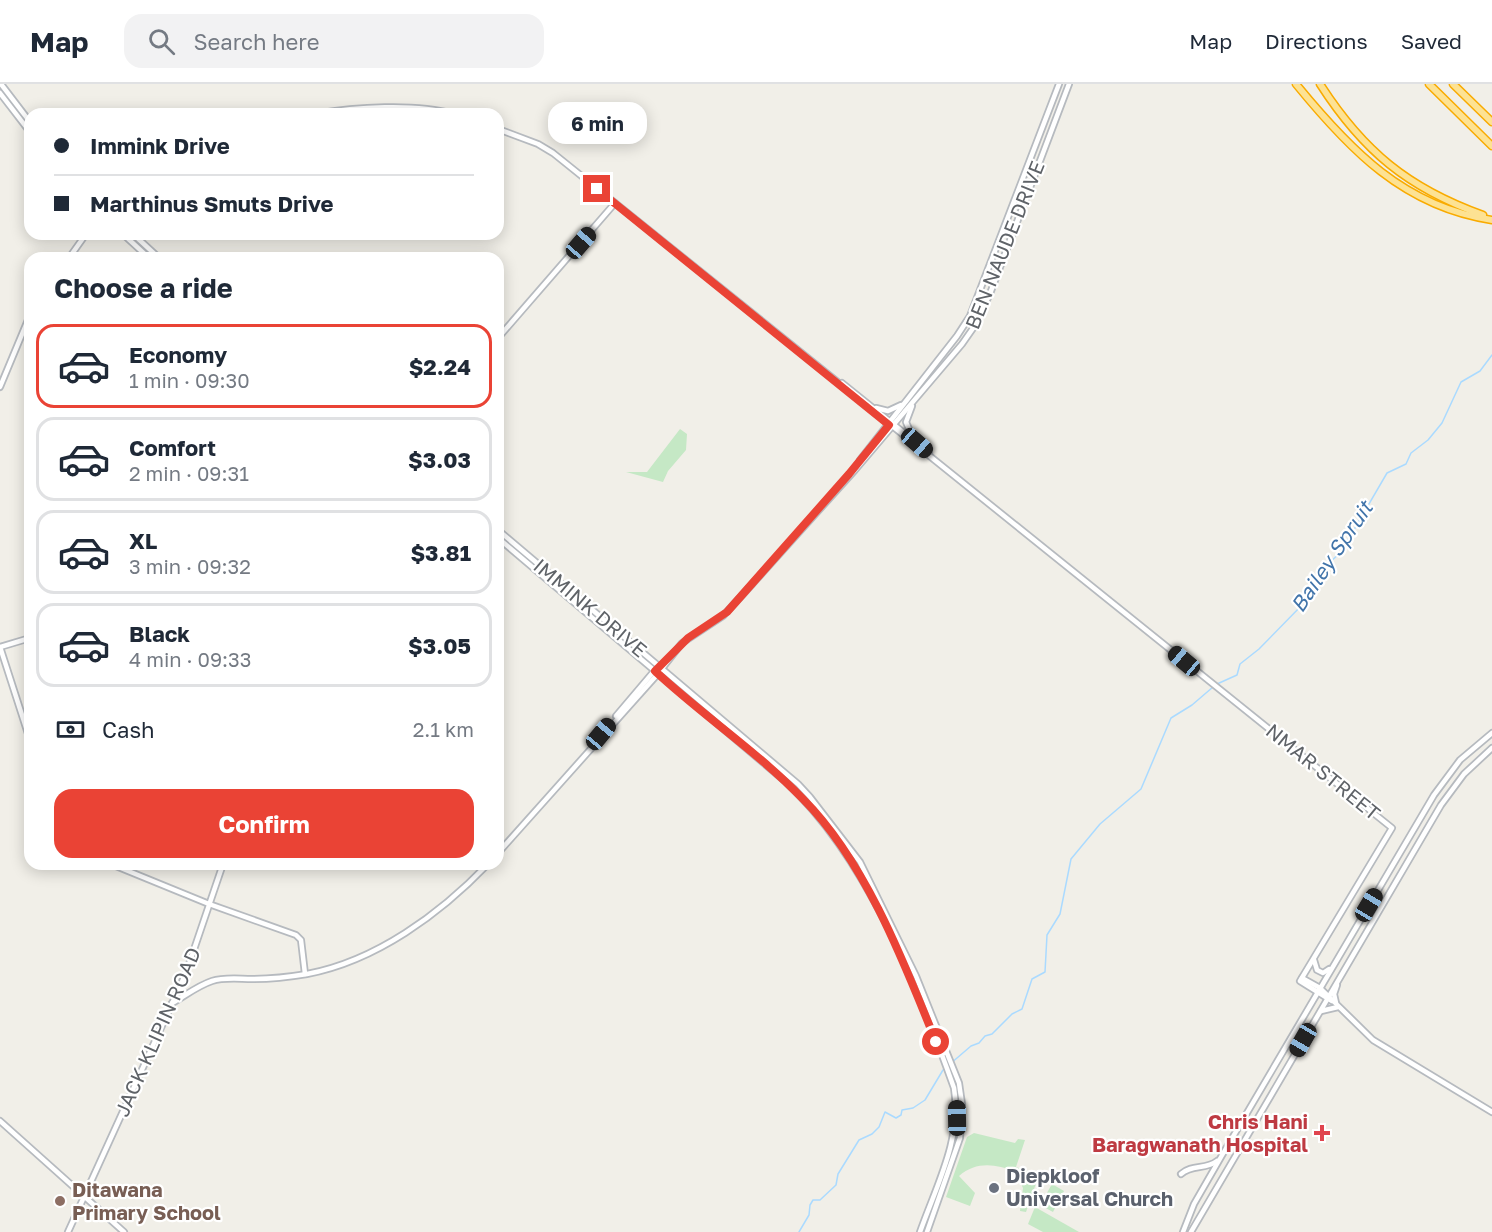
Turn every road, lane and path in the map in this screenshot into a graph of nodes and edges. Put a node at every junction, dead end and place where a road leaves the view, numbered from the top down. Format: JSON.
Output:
{"nodes":[{"id":1,"x":1,"y":84,"type":"edge"},
{"id":2,"x":1059,"y":84,"type":"edge"},
{"id":3,"x":1068,"y":84,"type":"edge"},
{"id":4,"x":1296,"y":84,"type":"edge"},
{"id":5,"x":1320,"y":84,"type":"edge"},
{"id":6,"x":1429,"y":84,"type":"edge"},
{"id":7,"x":1453,"y":84,"type":"edge"},
{"id":8,"x":0,"y":93,"type":"edge"},
{"id":9,"x":356,"y":108,"type":"edge"},
{"id":10,"x":382,"y":108,"type":"edge"},
{"id":11,"x":24,"y":114,"type":"edge"},
{"id":12,"x":1492,"y":122,"type":"edge"},
{"id":13,"x":24,"y":124,"type":"edge"},
{"id":14,"x":504,"y":131,"type":"edge"},
{"id":15,"x":1492,"y":146,"type":"edge"},
{"id":16,"x":615,"y":203,"type":"junction"},
{"id":17,"x":1492,"y":219,"type":"edge"},
{"id":18,"x":130,"y":240,"type":"edge"},
{"id":19,"x":140,"y":240,"type":"edge"},
{"id":20,"x":142,"y":252,"type":"edge"},
{"id":21,"x":152,"y":252,"type":"edge"},
{"id":22,"x":24,"y":329,"type":"edge"},
{"id":23,"x":504,"y":331,"type":"edge"},
{"id":24,"x":830,"y":376,"type":"junction"},
{"id":25,"x":0,"y":387,"type":"edge"},
{"id":26,"x":914,"y":396,"type":"junction"},
{"id":27,"x":866,"y":402,"type":"junction"},
{"id":28,"x":891,"y":425,"type":"junction"},
{"id":29,"x":917,"y":443,"type":"junction"},
{"id":30,"x":953,"y":475,"type":"junction"},
{"id":31,"x":504,"y":535,"type":"edge"},
{"id":32,"x":504,"y":543,"type":"edge"},
{"id":33,"x":24,"y":640,"type":"edge"},
{"id":34,"x":0,"y":647,"type":"edge"},
{"id":35,"x":658,"y":670,"type":"junction"},
{"id":36,"x":24,"y":721,"type":"edge"},
{"id":37,"x":1492,"y":733,"type":"edge"},
{"id":38,"x":1492,"y":748,"type":"edge"},
{"id":39,"x":504,"y":846,"type":"edge"},
{"id":40,"x":126,"y":870,"type":"edge"},
{"id":41,"x":221,"y":870,"type":"edge"},
{"id":42,"x":482,"y":870,"type":"edge"},
{"id":43,"x":209,"y":904,"type":"junction"},
{"id":44,"x":1314,"y":957,"type":"junction"},
{"id":45,"x":1334,"y":964,"type":"junction"},
{"id":46,"x":305,"y":974,"type":"junction"},
{"id":47,"x":1341,"y":974,"type":"junction"},
{"id":48,"x":1301,"y":980,"type":"junction"},
{"id":49,"x":1310,"y":987,"type":"junction"},
{"id":50,"x":1319,"y":990,"type":"junction"},
{"id":51,"x":1329,"y":999,"type":"junction"},
{"id":52,"x":172,"y":1003,"type":"junction"},
{"id":53,"x":1311,"y":1004,"type":"junction"},
{"id":54,"x":1337,"y":1006,"type":"junction"},
{"id":55,"x":1318,"y":1012,"type":"junction"},
{"id":56,"x":1492,"y":1112,"type":"edge"},
{"id":57,"x":0,"y":1121,"type":"edge"},
{"id":58,"x":1221,"y":1157,"type":"junction"},
{"id":59,"x":1181,"y":1174,"type":"dead end"},
{"id":60,"x":85,"y":1196,"type":"junction"},
{"id":61,"x":68,"y":1232,"type":"edge"},
{"id":62,"x":124,"y":1232,"type":"edge"},
{"id":63,"x":920,"y":1232,"type":"edge"},
{"id":64,"x":927,"y":1232,"type":"edge"},
{"id":65,"x":1183,"y":1232,"type":"edge"},
{"id":66,"x":1191,"y":1232,"type":"edge"}],
"edges":[{"from":1,"to":11,"type":"main road"},
{"from":2,"to":26,"type":"main road","name":"BEN NAUDE DRIVE"},
{"from":3,"to":26,"type":"main road","name":"BEN NAUDE DRIVE"},
{"from":4,"to":17,"type":"highway"},
{"from":5,"to":17,"type":"highway"},
{"from":6,"to":15,"type":"highway"},
{"from":7,"to":12,"type":"highway"},
{"from":8,"to":13,"type":"main road"},
{"from":9,"to":10,"type":"main road"},
{"from":14,"to":16,"type":"main road"},
{"from":16,"to":23,"type":"main road"},
{"from":16,"to":24,"type":"main road"},
{"from":18,"to":20,"type":"main road"},
{"from":19,"to":21,"type":"main road"},
{"from":22,"to":25,"type":"main road"},
{"from":24,"to":27,"type":"main road"},
{"from":24,"to":28,"type":"main road"},
{"from":26,"to":27,"type":"main road"},
{"from":26,"to":28,"type":"main road","name":"BEN NAUDE DRIVE"},
{"from":26,"to":29,"type":"main road"},
{"from":27,"to":28,"type":"main road"},
{"from":28,"to":29,"type":"main road"},
{"from":28,"to":30,"type":"main road"},
{"from":28,"to":35,"type":"main road","name":"BEN NAUDE DRIVE"},
{"from":29,"to":30,"type":"main road"},
{"from":30,"to":44,"type":"main road","name":"NMAR STREET"},
{"from":31,"to":35,"type":"main road","name":"IMMINK DRIVE"},
{"from":32,"to":35,"type":"main road","name":"IMMINK DRIVE"},
{"from":33,"to":34,"type":"main road"},
{"from":34,"to":36,"type":"main road"},
{"from":35,"to":39,"type":"main road","name":"BEN NAUDE DRIVE"},
{"from":35,"to":63,"type":"main road","name":"IMMINK DRIVE"},
{"from":35,"to":64,"type":"main road","name":"IMMINK DRIVE"},
{"from":37,"to":45,"type":"main road"},
{"from":38,"to":47,"type":"main road"},
{"from":40,"to":43,"type":"main road"},
{"from":41,"to":43,"type":"main road","name":"JACK KLIPIN ROAD"},
{"from":42,"to":46,"type":"main road"},
{"from":43,"to":46,"type":"main road"},
{"from":43,"to":52,"type":"main road","name":"JACK KLIPIN ROAD"},
{"from":44,"to":45,"type":"main road"},
{"from":44,"to":48,"type":"main road","name":"NMAR STREET"},
{"from":45,"to":50,"type":"main road"},
{"from":46,"to":52,"type":"main road"},
{"from":47,"to":51,"type":"main road"},
{"from":47,"to":54,"type":"main road"},
{"from":48,"to":49,"type":"main road"},
{"from":48,"to":50,"type":"main road"},
{"from":49,"to":50,"type":"main road"},
{"from":49,"to":53,"type":"main road"},
{"from":50,"to":51,"type":"main road"},
{"from":50,"to":53,"type":"main road"},
{"from":51,"to":54,"type":"main road"},
{"from":51,"to":55,"type":"main road"},
{"from":52,"to":60,"type":"main road","name":"JACK KLIPIN ROAD"},
{"from":53,"to":58,"type":"main road"},
{"from":54,"to":55,"type":"main road"},
{"from":54,"to":56,"type":"main road"},
{"from":55,"to":66,"type":"main road"},
{"from":57,"to":60,"type":"main road"},
{"from":58,"to":59,"type":"main road"},
{"from":58,"to":65,"type":"main road"},
{"from":60,"to":61,"type":"main road","name":"JACK KLIPIN ROAD"},
{"from":60,"to":62,"type":"main road"}]}
